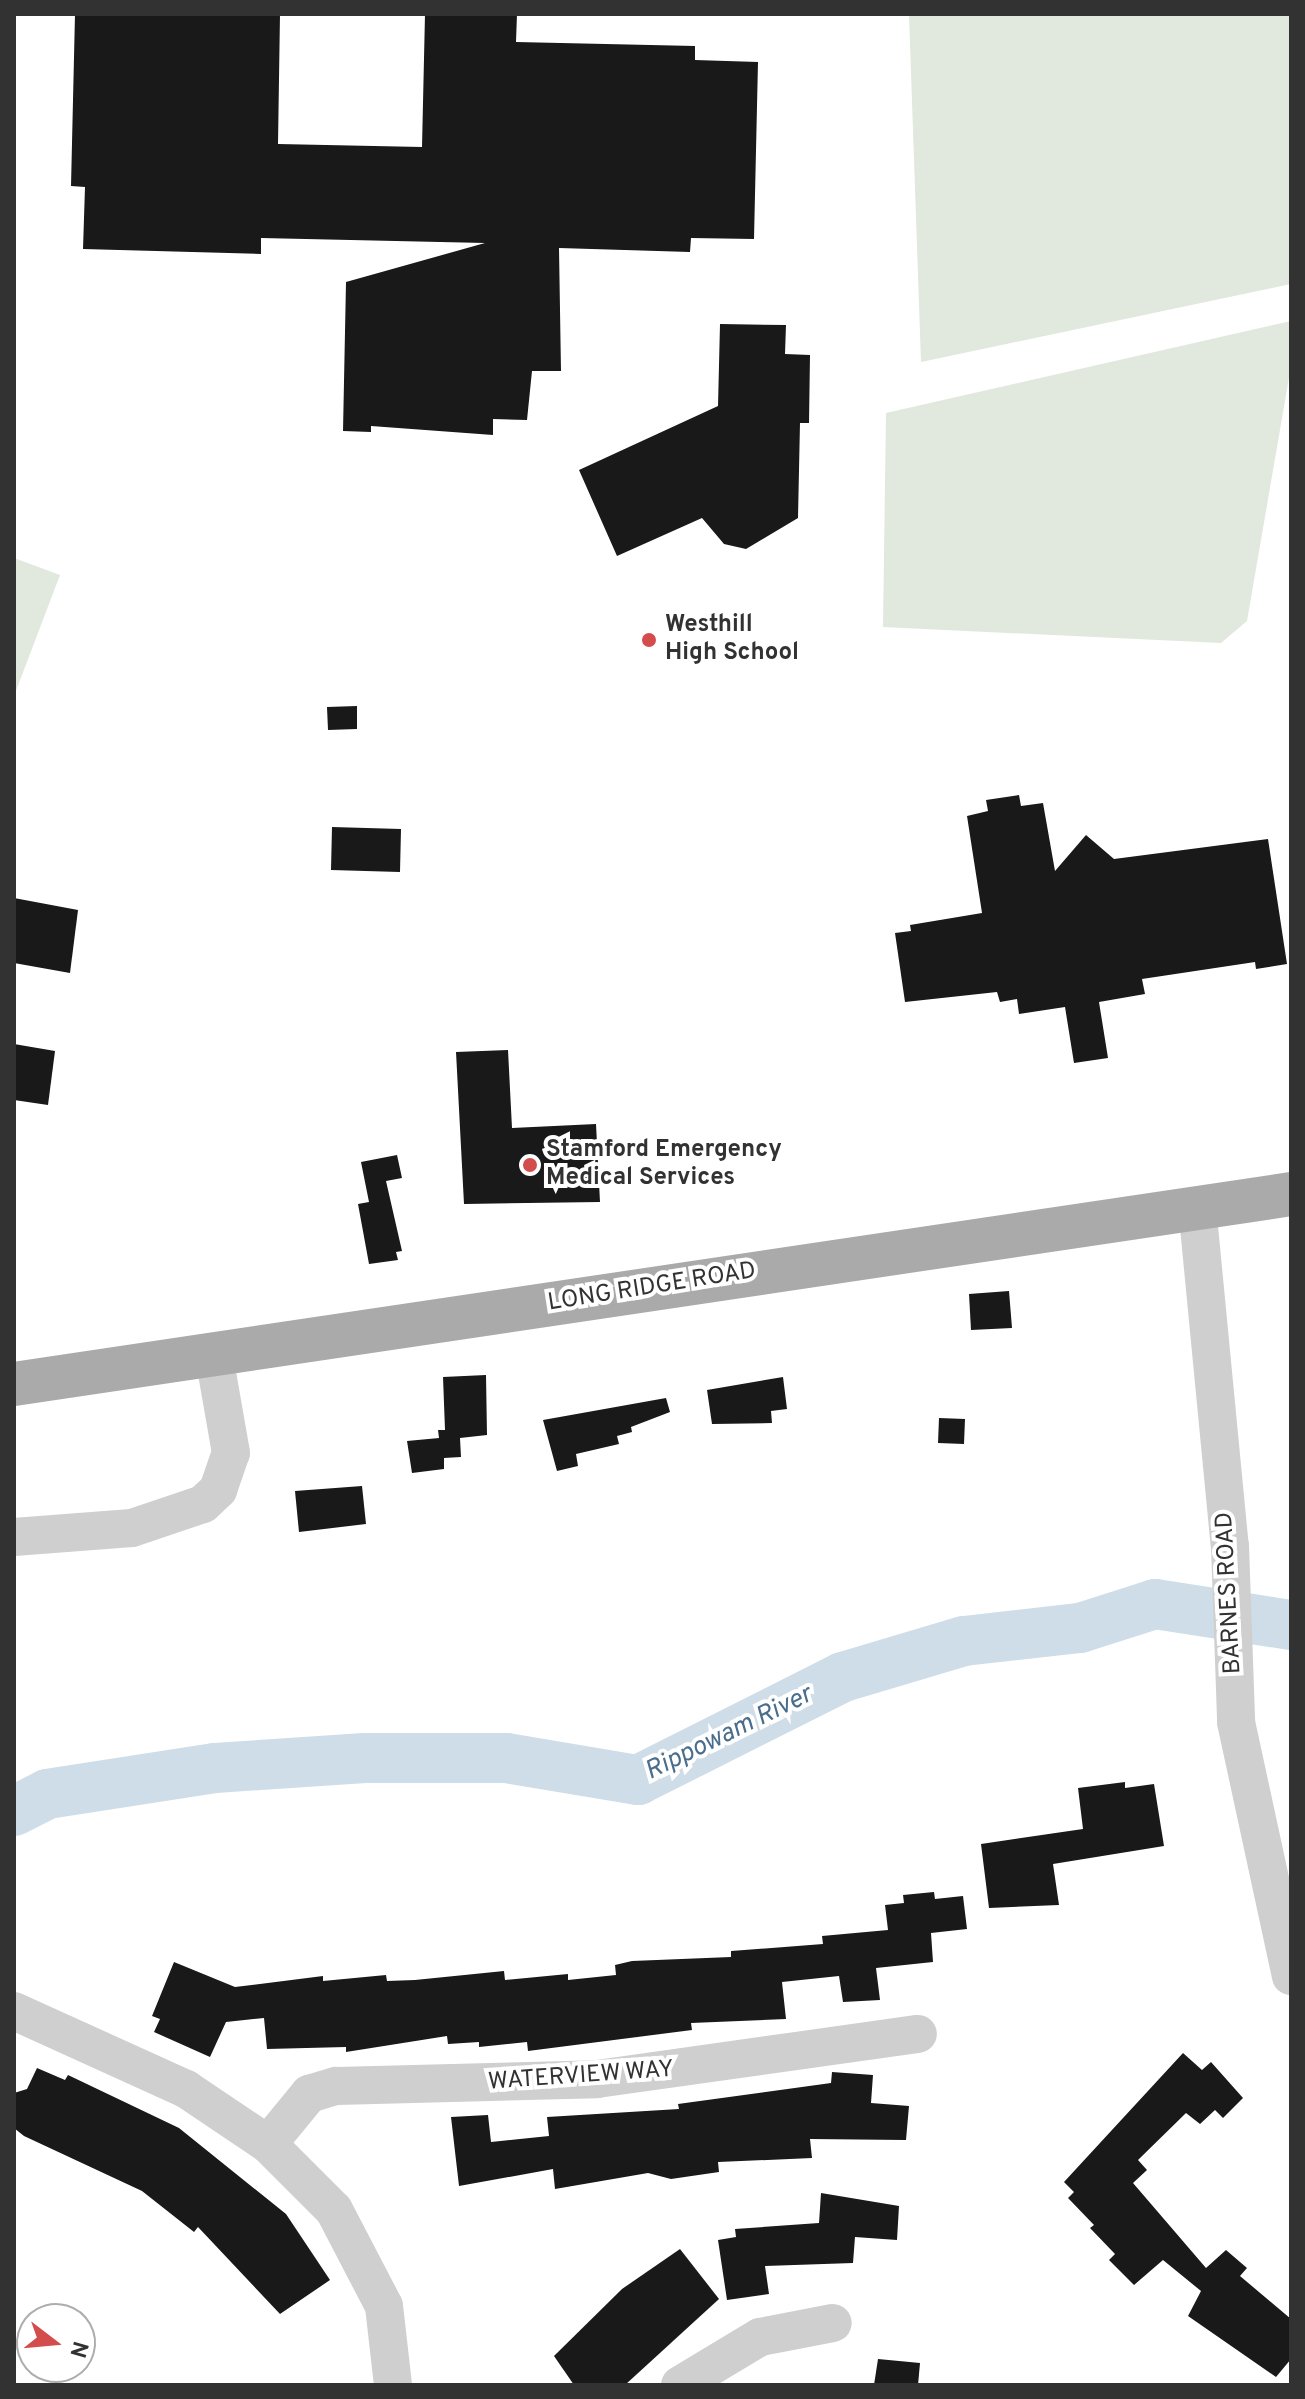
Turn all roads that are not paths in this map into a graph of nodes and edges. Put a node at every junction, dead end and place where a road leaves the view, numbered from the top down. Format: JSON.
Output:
{"nodes":[{"id":1,"x":1291,"y":1194,"type":"edge"},
{"id":2,"x":1197,"y":1206,"type":"junction"},
{"id":3,"x":214,"y":1356,"type":"junction"},
{"id":4,"x":14,"y":1384,"type":"edge"},
{"id":5,"x":14,"y":1537,"type":"edge"},
{"id":6,"x":1291,"y":1976,"type":"edge"},
{"id":7,"x":14,"y":2011,"type":"edge"},
{"id":8,"x":918,"y":2034,"type":"dead end"},
{"id":9,"x":268,"y":2144,"type":"junction"},
{"id":10,"x":833,"y":2323,"type":"dead end"},
{"id":11,"x":393,"y":2385,"type":"edge"},
{"id":12,"x":680,"y":2385,"type":"edge"}],
"edges":[{"from":1,"to":2,"type":"main road","name":"LONG RIDGE ROAD"},
{"from":2,"to":3,"type":"main road","name":"LONG RIDGE ROAD"},
{"from":2,"to":6,"type":"street","name":"BARNES ROAD"},
{"from":3,"to":4,"type":"main road","name":"LONG RIDGE ROAD"},
{"from":3,"to":5,"type":"street"},
{"from":7,"to":9,"type":"street"},
{"from":8,"to":9,"type":"street","name":"WATERVIEW WAY"},
{"from":9,"to":11,"type":"street"},
{"from":10,"to":12,"type":"street"}]}
